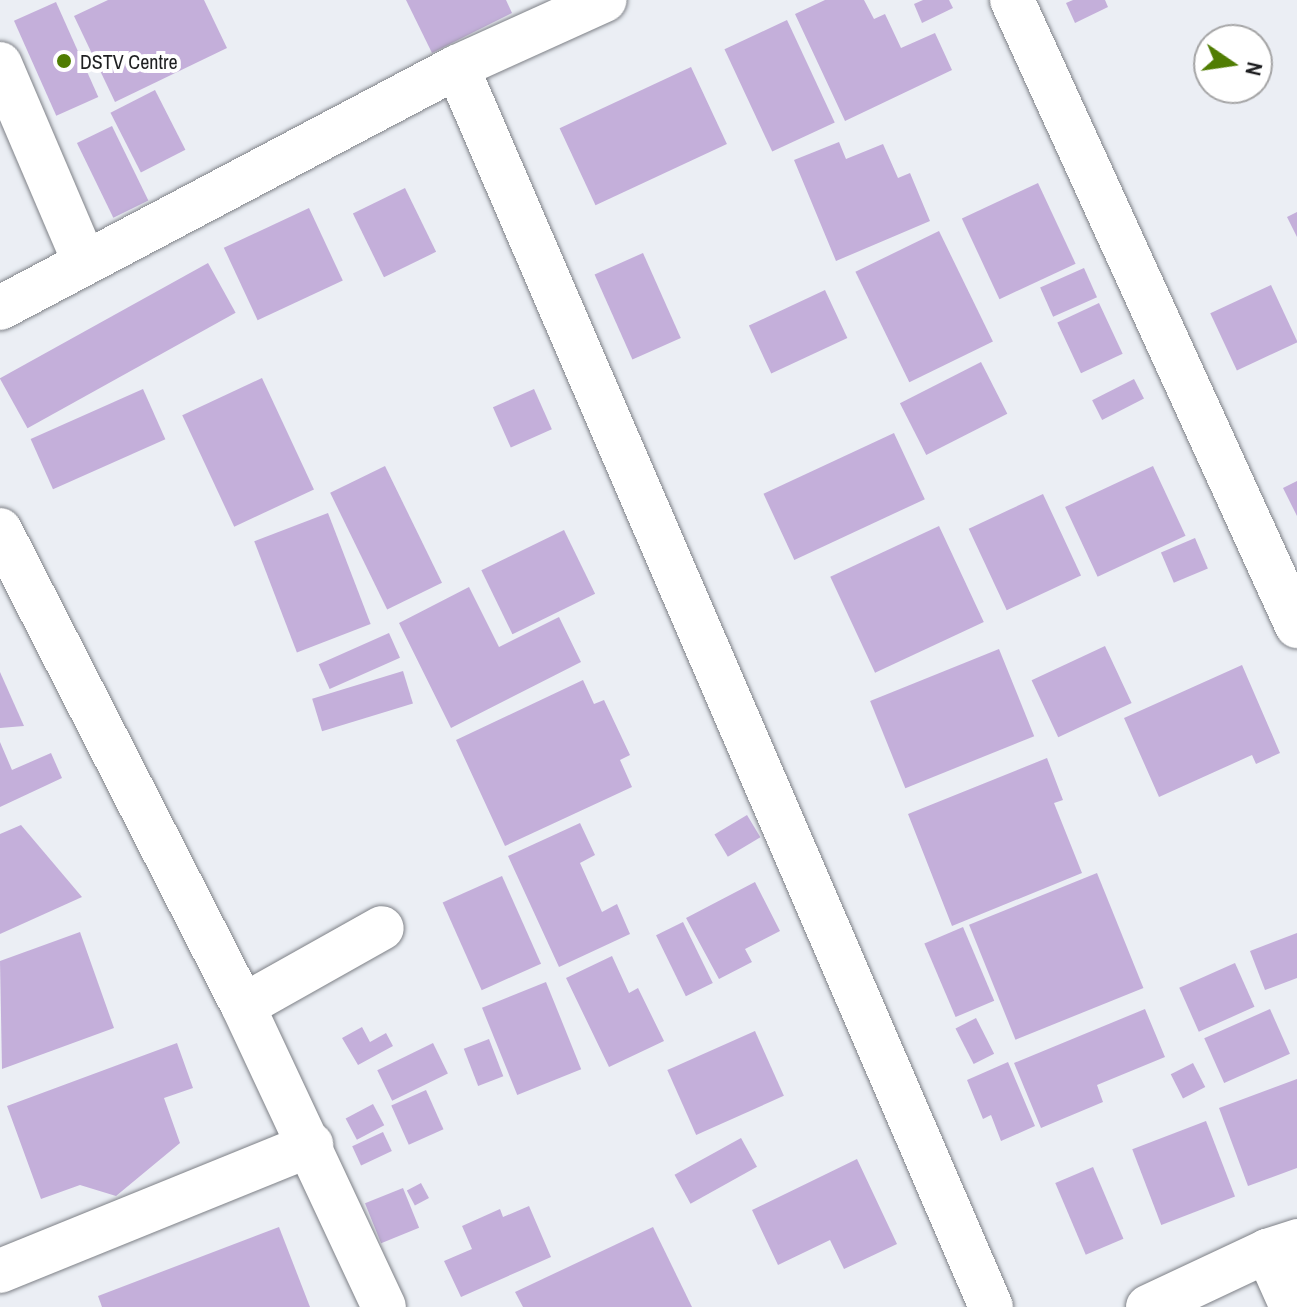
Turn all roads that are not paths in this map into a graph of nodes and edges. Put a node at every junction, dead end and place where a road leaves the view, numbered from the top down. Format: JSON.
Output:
{"nodes":[{"id":1,"x":605,"y":0,"type":"edge"},
{"id":2,"x":1012,"y":0,"type":"edge"},
{"id":3,"x":0,"y":64,"type":"edge"},
{"id":4,"x":457,"y":67,"type":"junction"},
{"id":5,"x":85,"y":263,"type":"junction"},
{"id":6,"x":0,"y":308,"type":"edge"},
{"id":7,"x":0,"y":530,"type":"edge"},
{"id":8,"x":1297,"y":626,"type":"edge"},
{"id":9,"x":382,"y":928,"type":"dead end"},
{"id":10,"x":243,"y":1006,"type":"junction"},
{"id":11,"x":311,"y":1145,"type":"junction"},
{"id":12,"x":1282,"y":1246,"type":"edge"},
{"id":13,"x":0,"y":1271,"type":"edge"},
{"id":14,"x":384,"y":1307,"type":"edge"},
{"id":15,"x":991,"y":1307,"type":"edge"},
{"id":16,"x":1148,"y":1307,"type":"edge"},
{"id":17,"x":1292,"y":1307,"type":"edge"}],
"edges":[{"from":1,"to":4,"type":"street"},
{"from":2,"to":8,"type":"street"},
{"from":3,"to":5,"type":"street"},
{"from":4,"to":5,"type":"street"},
{"from":4,"to":15,"type":"street"},
{"from":5,"to":6,"type":"street"},
{"from":7,"to":10,"type":"street"},
{"from":9,"to":10,"type":"street"},
{"from":10,"to":11,"type":"street"},
{"from":11,"to":13,"type":"street"},
{"from":11,"to":14,"type":"street"},
{"from":12,"to":16,"type":"street"},
{"from":12,"to":17,"type":"street"}]}
